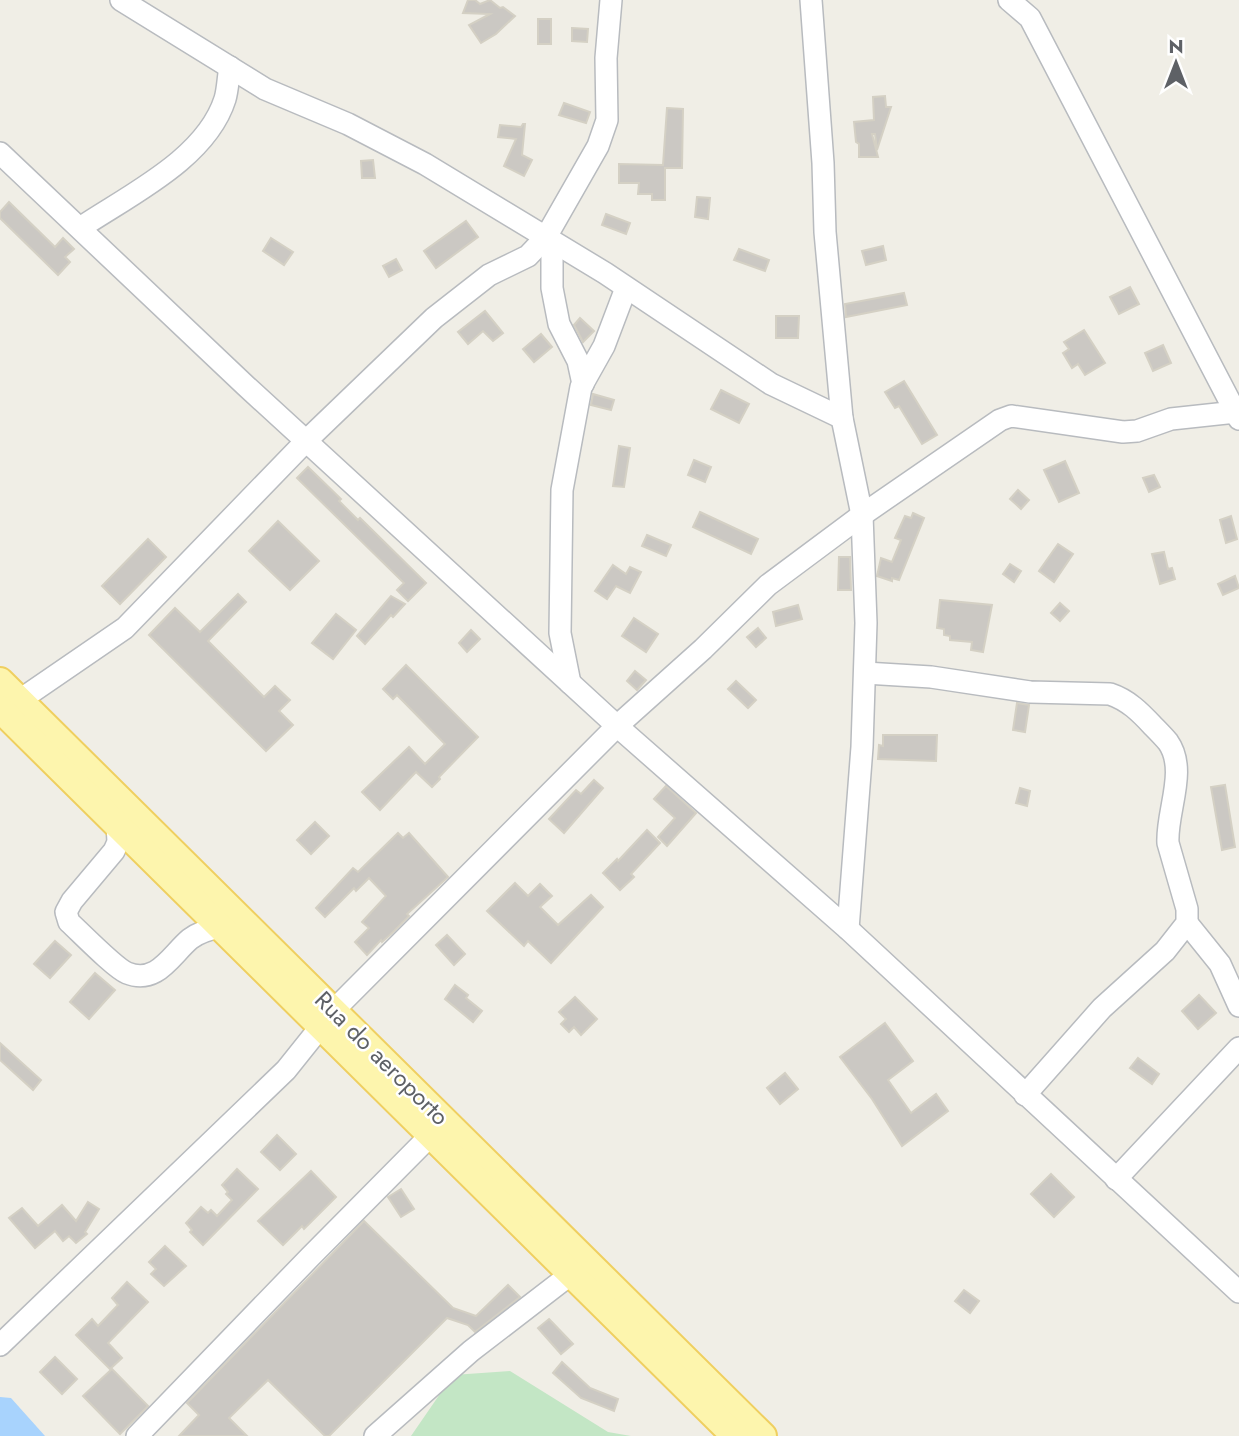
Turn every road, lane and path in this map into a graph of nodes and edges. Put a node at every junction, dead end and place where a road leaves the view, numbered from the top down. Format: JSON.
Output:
{"nodes":[{"id":1,"x":121,"y":0,"type":"edge"},
{"id":2,"x":611,"y":0,"type":"edge"},
{"id":3,"x":811,"y":0,"type":"edge"},
{"id":4,"x":1009,"y":0,"type":"edge"},
{"id":5,"x":230,"y":67,"type":"junction"},
{"id":6,"x":0,"y":153,"type":"edge"},
{"id":7,"x":80,"y":229,"type":"junction"},
{"id":8,"x":549,"y":239,"type":"junction"},
{"id":9,"x":626,"y":288,"type":"junction"},
{"id":10,"x":583,"y":384,"type":"junction"},
{"id":11,"x":1237,"y":416,"type":"edge"},
{"id":12,"x":842,"y":418,"type":"junction"},
{"id":13,"x":307,"y":440,"type":"junction"},
{"id":14,"x":862,"y":515,"type":"junction"},
{"id":15,"x":864,"y":673,"type":"junction"},
{"id":16,"x":0,"y":681,"type":"edge"},
{"id":17,"x":570,"y":683,"type":"junction"},
{"id":18,"x":7,"y":713,"type":"edge"},
{"id":19,"x":617,"y":726,"type":"junction"},
{"id":20,"x":117,"y":825,"type":"junction"},
{"id":21,"x":1187,"y":923,"type":"junction"},
{"id":22,"x":220,"y":927,"type":"junction"},
{"id":23,"x":848,"y":929,"type":"junction"},
{"id":24,"x":1239,"y":1006,"type":"edge"},
{"id":25,"x":328,"y":1018,"type":"junction"},
{"id":26,"x":1239,"y":1048,"type":"edge"},
{"id":27,"x":1025,"y":1095,"type":"junction"},
{"id":28,"x":431,"y":1135,"type":"junction"},
{"id":29,"x":1116,"y":1179,"type":"junction"},
{"id":30,"x":571,"y":1274,"type":"junction"},
{"id":31,"x":1239,"y":1292,"type":"edge"},
{"id":32,"x":5,"y":1340,"type":"edge"},
{"id":33,"x":137,"y":1436,"type":"edge"},
{"id":34,"x":375,"y":1436,"type":"edge"},
{"id":35,"x":735,"y":1436,"type":"edge"},
{"id":36,"x":763,"y":1436,"type":"edge"}],
"edges":[{"from":1,"to":5,"type":"street"},
{"from":2,"to":8,"type":"street"},
{"from":3,"to":12,"type":"street"},
{"from":4,"to":11,"type":"street"},
{"from":5,"to":7,"type":"street"},
{"from":5,"to":8,"type":"street"},
{"from":6,"to":7,"type":"street"},
{"from":7,"to":13,"type":"street"},
{"from":8,"to":9,"type":"street"},
{"from":8,"to":10,"type":"street"},
{"from":8,"to":13,"type":"street"},
{"from":9,"to":10,"type":"street"},
{"from":9,"to":12,"type":"street"},
{"from":10,"to":17,"type":"street"},
{"from":11,"to":14,"type":"street"},
{"from":12,"to":14,"type":"street"},
{"from":13,"to":17,"type":"street"},
{"from":13,"to":18,"type":"street"},
{"from":14,"to":15,"type":"street"},
{"from":14,"to":19,"type":"street"},
{"from":15,"to":21,"type":"street"},
{"from":15,"to":23,"type":"street"},
{"from":16,"to":18,"type":"main road","name":"Rua do aeroporto"},
{"from":17,"to":19,"type":"street"},
{"from":18,"to":20,"type":"main road","name":"Rua do aeroporto"},
{"from":18,"to":25,"type":"main road","name":"Rua do aeroporto"},
{"from":19,"to":23,"type":"street"},
{"from":19,"to":25,"type":"street"},
{"from":20,"to":22,"type":"main road","name":"Rua do aeroporto"},
{"from":20,"to":22,"type":"street"},
{"from":21,"to":24,"type":"street"},
{"from":21,"to":27,"type":"street"},
{"from":22,"to":25,"type":"main road","name":"Rua do aeroporto"},
{"from":23,"to":27,"type":"street"},
{"from":25,"to":28,"type":"main road","name":"Rua do aeroporto"},
{"from":25,"to":32,"type":"street"},
{"from":25,"to":36,"type":"main road","name":"Rua do aeroporto"},
{"from":26,"to":29,"type":"street"},
{"from":27,"to":29,"type":"street"},
{"from":28,"to":30,"type":"main road","name":"Rua do aeroporto"},
{"from":28,"to":33,"type":"street"},
{"from":29,"to":31,"type":"street"},
{"from":30,"to":34,"type":"street"},
{"from":30,"to":35,"type":"main road","name":"Rua do aeroporto"}]}
